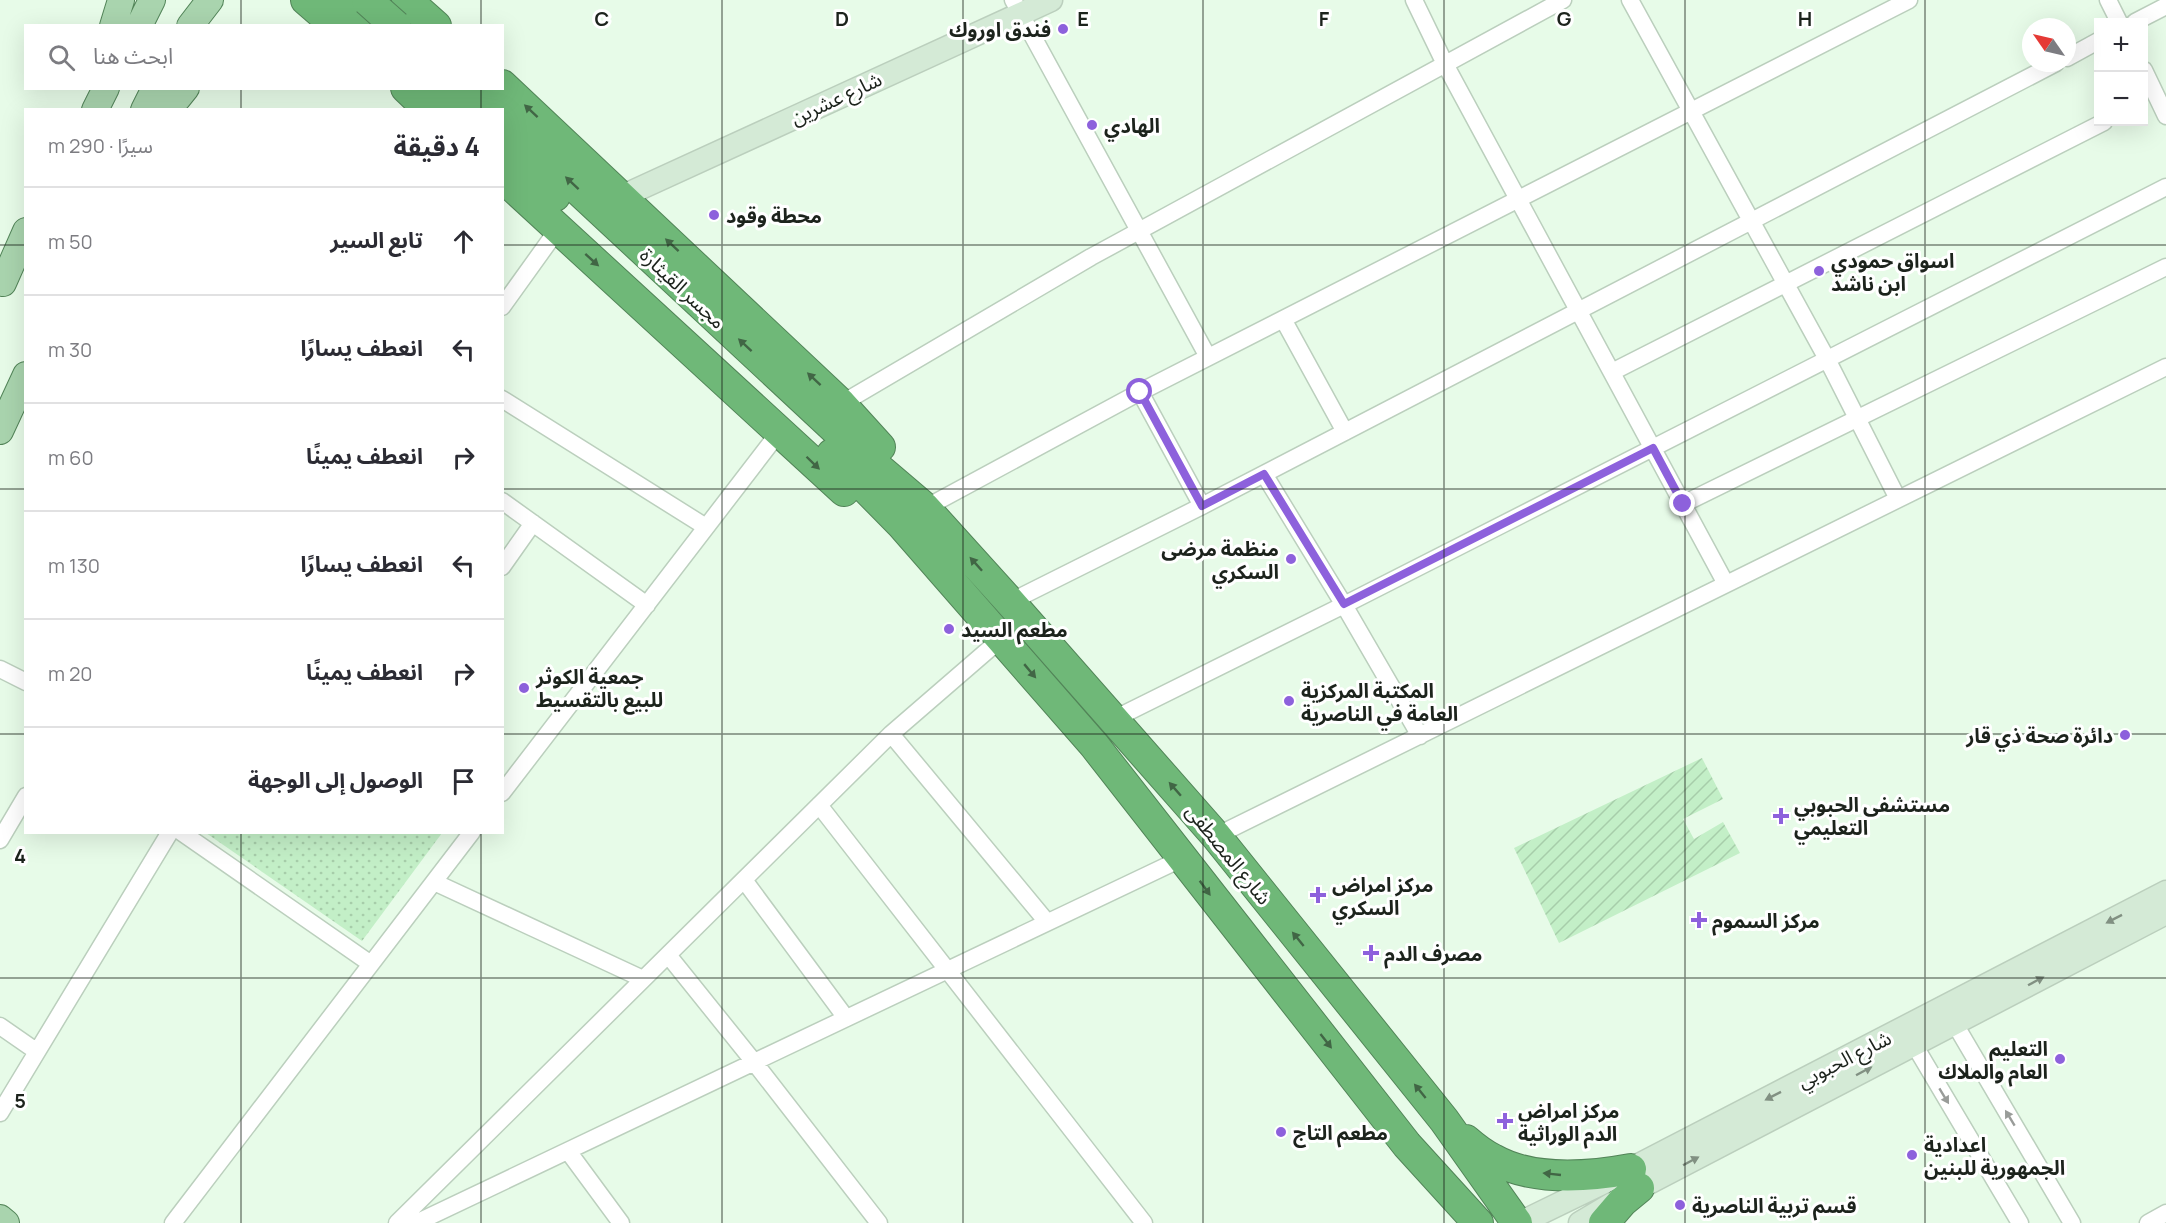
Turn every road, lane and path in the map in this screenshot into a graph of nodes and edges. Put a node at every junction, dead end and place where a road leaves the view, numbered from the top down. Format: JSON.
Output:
{"nodes":[{"id":1,"x":121,"y":0,"type":"edge"},
{"id":2,"x":152,"y":0,"type":"edge"},
{"id":3,"x":210,"y":0,"type":"edge"},
{"id":4,"x":306,"y":0,"type":"edge"},
{"id":5,"x":335,"y":0,"type":"edge"},
{"id":6,"x":367,"y":0,"type":"edge"},
{"id":7,"x":401,"y":0,"type":"edge"},
{"id":8,"x":407,"y":0,"type":"edge"},
{"id":9,"x":1051,"y":0,"type":"edge"},
{"id":10,"x":1414,"y":0,"type":"edge"},
{"id":11,"x":1563,"y":0,"type":"edge"},
{"id":12,"x":1630,"y":0,"type":"edge"},
{"id":13,"x":1909,"y":0,"type":"edge"},
{"id":14,"x":2108,"y":0,"type":"edge"},
{"id":15,"x":2166,"y":6,"type":"edge"},
{"id":16,"x":1017,"y":7,"type":"edge"},
{"id":17,"x":2117,"y":18,"type":"edge"},
{"id":18,"x":2143,"y":18,"type":"edge"},
{"id":19,"x":114,"y":24,"type":"edge"},
{"id":20,"x":140,"y":24,"type":"edge"},
{"id":21,"x":191,"y":24,"type":"edge"},
{"id":22,"x":334,"y":24,"type":"edge"},
{"id":23,"x":362,"y":24,"type":"edge"},
{"id":24,"x":382,"y":24,"type":"edge"},
{"id":25,"x":394,"y":24,"type":"edge"},
{"id":26,"x":434,"y":24,"type":"edge"},
{"id":27,"x":2094,"y":43,"type":"edge"},
{"id":28,"x":2076,"y":53,"type":"edge"},
{"id":29,"x":1445,"y":64,"type":"junction"},
{"id":30,"x":2039,"y":72,"type":"edge"},
{"id":31,"x":2145,"y":72,"type":"edge"},
{"id":32,"x":504,"y":87,"type":"edge"},
{"id":33,"x":86,"y":90,"type":"edge"},
{"id":34,"x":105,"y":90,"type":"edge"},
{"id":35,"x":154,"y":90,"type":"edge"},
{"id":36,"x":184,"y":90,"type":"edge"},
{"id":37,"x":408,"y":90,"type":"edge"},
{"id":38,"x":438,"y":90,"type":"edge"},
{"id":39,"x":470,"y":90,"type":"edge"},
{"id":40,"x":2155,"y":96,"type":"edge"},
{"id":41,"x":79,"y":108,"type":"edge"},
{"id":42,"x":96,"y":108,"type":"edge"},
{"id":43,"x":145,"y":108,"type":"edge"},
{"id":44,"x":165,"y":108,"type":"edge"},
{"id":45,"x":427,"y":108,"type":"edge"},
{"id":46,"x":458,"y":108,"type":"edge"},
{"id":47,"x":490,"y":108,"type":"edge"},
{"id":48,"x":1690,"y":112,"type":"junction"},
{"id":49,"x":2166,"y":116,"type":"edge"},
{"id":50,"x":504,"y":121,"type":"edge"},
{"id":51,"x":2096,"y":126,"type":"edge"},
{"id":52,"x":504,"y":149,"type":"edge"},
{"id":53,"x":504,"y":179,"type":"edge"},
{"id":54,"x":2166,"y":187,"type":"edge"},
{"id":55,"x":621,"y":197,"type":"junction"},
{"id":56,"x":1518,"y":199,"type":"junction"},
{"id":57,"x":1752,"y":221,"type":"junction"},
{"id":58,"x":558,"y":229,"type":"junction"},
{"id":59,"x":1140,"y":230,"type":"junction"},
{"id":60,"x":24,"y":236,"type":"edge"},
{"id":61,"x":24,"y":245,"type":"edge"},
{"id":62,"x":2166,"y":267,"type":"edge"},
{"id":63,"x":1786,"y":284,"type":"junction"},
{"id":64,"x":2,"y":287,"type":"edge"},
{"id":65,"x":504,"y":304,"type":"edge"},
{"id":66,"x":1578,"y":311,"type":"junction"},
{"id":67,"x":1283,"y":319,"type":"junction"},
{"id":68,"x":1208,"y":357,"type":"junction"},
{"id":69,"x":1827,"y":359,"type":"junction"},
{"id":70,"x":2166,"y":367,"type":"edge"},
{"id":71,"x":1612,"y":372,"type":"junction"},
{"id":72,"x":24,"y":379,"type":"edge"},
{"id":73,"x":1140,"y":392,"type":"junction"},
{"id":74,"x":504,"y":400,"type":"edge"},
{"id":75,"x":841,"y":404,"type":"junction"},
{"id":76,"x":1857,"y":419,"type":"junction"},
{"id":77,"x":780,"y":431,"type":"junction"},
{"id":78,"x":0,"y":432,"type":"edge"},
{"id":79,"x":1345,"y":432,"type":"junction"},
{"id":80,"x":1653,"y":448,"type":"junction"},
{"id":81,"x":858,"y":464,"type":"junction"},
{"id":82,"x":1264,"y":474,"type":"junction"},
{"id":83,"x":1898,"y":499,"type":"junction"},
{"id":84,"x":504,"y":502,"type":"edge"},
{"id":85,"x":1683,"y":504,"type":"junction"},
{"id":86,"x":922,"y":506,"type":"junction"},
{"id":87,"x":1202,"y":506,"type":"junction"},
{"id":88,"x":533,"y":523,"type":"junction"},
{"id":89,"x":706,"y":527,"type":"junction"},
{"id":90,"x":504,"y":564,"type":"edge"},
{"id":91,"x":950,"y":580,"type":"junction"},
{"id":92,"x":1726,"y":584,"type":"junction"},
{"id":93,"x":1010,"y":602,"type":"junction"},
{"id":94,"x":1344,"y":604,"type":"junction"},
{"id":95,"x":647,"y":605,"type":"junction"},
{"id":96,"x":1002,"y":638,"type":"junction"},
{"id":97,"x":0,"y":669,"type":"edge"},
{"id":98,"x":24,"y":681,"type":"edge"},
{"id":99,"x":1114,"y":719,"type":"junction"},
{"id":100,"x":891,"y":734,"type":"junction"},
{"id":101,"x":1420,"y":736,"type":"junction"},
{"id":102,"x":504,"y":790,"type":"edge"},
{"id":103,"x":24,"y":799,"type":"edge"},
{"id":104,"x":819,"y":805,"type":"junction"},
{"id":105,"x":169,"y":834,"type":"edge"},
{"id":106,"x":183,"y":834,"type":"edge"},
{"id":107,"x":470,"y":834,"type":"edge"},
{"id":108,"x":1216,"y":836,"type":"junction"},
{"id":109,"x":0,"y":840,"type":"edge"},
{"id":110,"x":1183,"y":858,"type":"junction"},
{"id":111,"x":744,"y":880,"type":"junction"},
{"id":112,"x":434,"y":882,"type":"junction"},
{"id":113,"x":2166,"y":892,"type":"edge"},
{"id":114,"x":2166,"y":913,"type":"edge"},
{"id":115,"x":1047,"y":922,"type":"junction"},
{"id":116,"x":668,"y":955,"type":"junction"},
{"id":117,"x":371,"y":964,"type":"junction"},
{"id":118,"x":947,"y":970,"type":"junction"},
{"id":119,"x":643,"y":979,"type":"junction"},
{"id":120,"x":1950,"y":1015,"type":"junction"},
{"id":121,"x":846,"y":1018,"type":"junction"},
{"id":122,"x":0,"y":1026,"type":"edge"},
{"id":123,"x":1909,"y":1036,"type":"junction"},
{"id":124,"x":36,"y":1051,"type":"junction"},
{"id":125,"x":754,"y":1062,"type":"junction"},
{"id":126,"x":0,"y":1113,"type":"edge"},
{"id":127,"x":1444,"y":1120,"type":"junction"},
{"id":128,"x":1407,"y":1144,"type":"junction"},
{"id":129,"x":568,"y":1150,"type":"junction"},
{"id":130,"x":1635,"y":1179,"type":"junction"},
{"id":131,"x":2166,"y":1213,"type":"edge"},
{"id":132,"x":0,"y":1218,"type":"edge"},
{"id":133,"x":421,"y":1222,"type":"edge"},
{"id":134,"x":6,"y":1223,"type":"edge"},
{"id":135,"x":173,"y":1223,"type":"edge"},
{"id":136,"x":398,"y":1223,"type":"edge"},
{"id":137,"x":621,"y":1223,"type":"edge"},
{"id":138,"x":879,"y":1223,"type":"edge"},
{"id":139,"x":1144,"y":1223,"type":"edge"},
{"id":140,"x":1445,"y":1223,"type":"edge"},
{"id":141,"x":1478,"y":1223,"type":"edge"},
{"id":142,"x":1519,"y":1223,"type":"edge"},
{"id":143,"x":1580,"y":1223,"type":"edge"},
{"id":144,"x":1604,"y":1223,"type":"edge"},
{"id":145,"x":2020,"y":1223,"type":"edge"},
{"id":146,"x":2072,"y":1223,"type":"edge"},
{"id":147,"x":2148,"y":1223,"type":"edge"}],
"edges":[{"from":1,"to":19,"type":"main road"},
{"from":2,"to":20,"type":"main road"},
{"from":3,"to":21,"type":"main road"},
{"from":4,"to":22,"type":"highway"},
{"from":5,"to":23,"type":"highway"},
{"from":6,"to":25,"type":"highway","bridge":true},
{"from":7,"to":24,"type":"main road"},
{"from":8,"to":26,"type":"highway"},
{"from":9,"to":16,"type":"main road","name":"شارع عشرين"},
{"from":10,"to":29,"type":"street"},
{"from":11,"to":29,"type":"street"},
{"from":12,"to":48,"type":"street"},
{"from":13,"to":48,"type":"street"},
{"from":14,"to":17,"type":"street"},
{"from":15,"to":18,"type":"street"},
{"from":16,"to":55,"type":"main road","name":"شارع عشرين"},
{"from":16,"to":59,"type":"street"},
{"from":27,"to":28,"type":"street"},
{"from":29,"to":56,"type":"street"},
{"from":29,"to":59,"type":"street"},
{"from":30,"to":57,"type":"street"},
{"from":31,"to":40,"type":"street"},
{"from":55,"to":32,"type":"highway","one_way":true},
{"from":33,"to":41,"type":"main road"},
{"from":34,"to":42,"type":"main road"},
{"from":35,"to":43,"type":"main road"},
{"from":36,"to":44,"type":"main road"},
{"from":37,"to":45,"type":"highway"},
{"from":38,"to":46,"type":"highway"},
{"from":39,"to":47,"type":"highway"},
{"from":40,"to":49,"type":"street"},
{"from":48,"to":56,"type":"street"},
{"from":48,"to":57,"type":"street"},
{"from":81,"to":50,"type":"highway","name":"مجسر القيثارة","one_way":true},
{"from":51,"to":63,"type":"street"},
{"from":52,"to":81,"type":"highway","name":"مجسر القيثارة"},
{"from":53,"to":58,"type":"highway"},
{"from":54,"to":69,"type":"street"},
{"from":75,"to":55,"type":"highway","one_way":true},
{"from":56,"to":66,"type":"street"},
{"from":56,"to":67,"type":"street"},
{"from":57,"to":63,"type":"street"},
{"from":57,"to":66,"type":"street"},
{"from":58,"to":65,"type":"street"},
{"from":58,"to":77,"type":"highway","one_way":true},
{"from":59,"to":68,"type":"street"},
{"from":59,"to":75,"type":"street"},
{"from":60,"to":64,"type":"main road"},
{"from":61,"to":64,"type":"main road"},
{"from":62,"to":76,"type":"street"},
{"from":63,"to":69,"type":"street"},
{"from":63,"to":71,"type":"street"},
{"from":66,"to":71,"type":"street"},
{"from":66,"to":79,"type":"street"},
{"from":67,"to":68,"type":"street"},
{"from":67,"to":79,"type":"street"},
{"from":68,"to":73,"type":"street"},
{"from":69,"to":76,"type":"street"},
{"from":69,"to":80,"type":"street"},
{"from":70,"to":83,"type":"street"},
{"from":71,"to":80,"type":"street"},
{"from":72,"to":78,"type":"main road"},
{"from":73,"to":86,"type":"street"},
{"from":73,"to":87,"type":"street"},
{"from":74,"to":89,"type":"street"},
{"from":75,"to":86,"type":"highway"},
{"from":76,"to":83,"type":"street"},
{"from":76,"to":85,"type":"street"},
{"from":77,"to":89,"type":"street"},
{"from":77,"to":91,"type":"highway","one_way":true},
{"from":79,"to":82,"type":"street"},
{"from":80,"to":85,"type":"street"},
{"from":80,"to":94,"type":"street"},
{"from":81,"to":86,"type":"highway"},
{"from":81,"to":91,"type":"highway"},
{"from":82,"to":87,"type":"street"},
{"from":82,"to":94,"type":"street"},
{"from":83,"to":92,"type":"street"},
{"from":84,"to":88,"type":"street"},
{"from":85,"to":92,"type":"street"},
{"from":93,"to":86,"type":"highway","name":"شارع المصطفى","one_way":true},
{"from":87,"to":93,"type":"street"},
{"from":88,"to":90,"type":"street"},
{"from":88,"to":95,"type":"street"},
{"from":89,"to":95,"type":"street"},
{"from":91,"to":96,"type":"highway","name":"شارع المصطفى"},
{"from":92,"to":101,"type":"street"},
{"from":93,"to":99,"type":"highway","name":"شارع المصطفى"},
{"from":94,"to":99,"type":"street"},
{"from":94,"to":101,"type":"street"},
{"from":95,"to":102,"type":"street"},
{"from":96,"to":100,"type":"street"},
{"from":96,"to":110,"type":"highway","name":"شارع المصطفى","one_way":true},
{"from":97,"to":98,"type":"street"},
{"from":108,"to":99,"type":"highway","name":"شارع المصطفى","one_way":true},
{"from":100,"to":104,"type":"street"},
{"from":100,"to":115,"type":"street"},
{"from":101,"to":108,"type":"street"},
{"from":103,"to":109,"type":"street"},
{"from":104,"to":111,"type":"street"},
{"from":104,"to":118,"type":"street"},
{"from":105,"to":124,"type":"street"},
{"from":106,"to":117,"type":"street"},
{"from":107,"to":112,"type":"street"},
{"from":127,"to":108,"type":"highway","name":"شارع المصطفى","one_way":true},
{"from":110,"to":115,"type":"street"},
{"from":110,"to":128,"type":"highway","name":"شارع المصطفى","one_way":true},
{"from":111,"to":116,"type":"street"},
{"from":111,"to":121,"type":"street"},
{"from":112,"to":117,"type":"street"},
{"from":112,"to":119,"type":"street"},
{"from":113,"to":120,"type":"main road","name":"شارع الحبوبي","one_way":true},
{"from":120,"to":114,"type":"main road","name":"شارع الحبوبي","one_way":true},
{"from":115,"to":118,"type":"street"},
{"from":116,"to":119,"type":"street"},
{"from":116,"to":125,"type":"street"},
{"from":117,"to":135,"type":"street"},
{"from":118,"to":121,"type":"street"},
{"from":118,"to":139,"type":"street"},
{"from":119,"to":136,"type":"street"},
{"from":120,"to":123,"type":"main road","name":"شارع الحبوبي"},
{"from":146,"to":120,"type":"street","one_way":true},
{"from":121,"to":125,"type":"street"},
{"from":122,"to":124,"type":"street"},
{"from":123,"to":130,"type":"main road","name":"شارع الحبوبي"},
{"from":123,"to":145,"type":"street","one_way":true},
{"from":124,"to":126,"type":"street"},
{"from":125,"to":129,"type":"street"},
{"from":125,"to":138,"type":"street"},
{"from":130,"to":127,"type":"highway","one_way":true},
{"from":127,"to":142,"type":"highway","name":"شارع المصطفى"},
{"from":128,"to":140,"type":"highway"},
{"from":128,"to":141,"type":"highway","name":"شارع المصطفى"},
{"from":129,"to":133,"type":"street"},
{"from":129,"to":137,"type":"street"},
{"from":130,"to":142,"type":"main road","name":"شارع الحبوبي"},
{"from":130,"to":143,"type":"main road"},
{"from":130,"to":144,"type":"highway"},
{"from":131,"to":147,"type":"street"},
{"from":132,"to":134,"type":"main road"}]}
